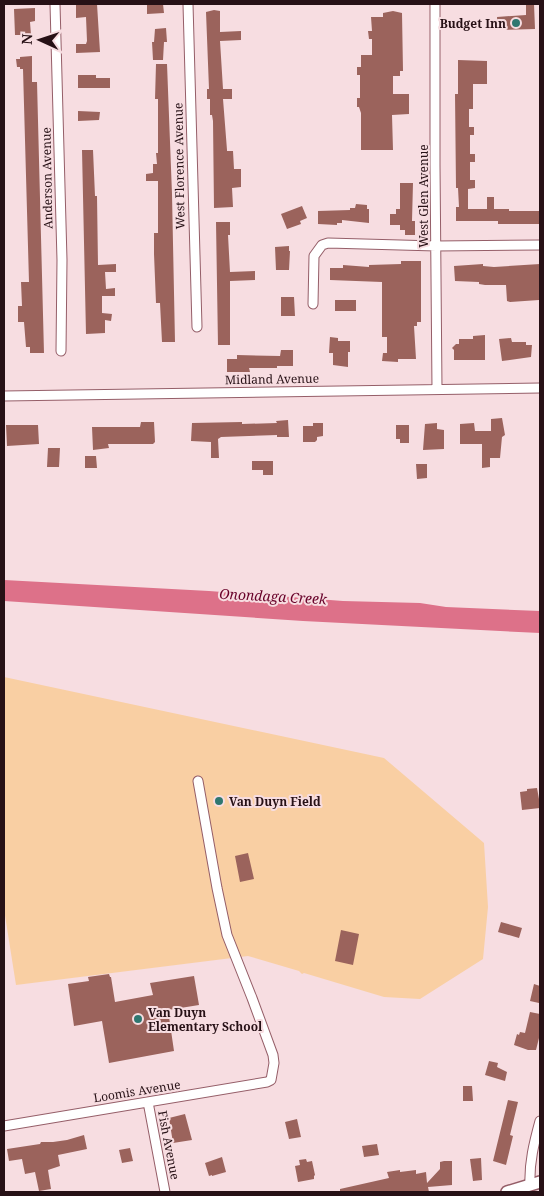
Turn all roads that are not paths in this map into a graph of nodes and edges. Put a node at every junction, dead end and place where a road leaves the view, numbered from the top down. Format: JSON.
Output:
{"nodes":[{"id":1,"x":55,"y":4,"type":"edge"},
{"id":2,"x":188,"y":4,"type":"edge"},
{"id":3,"x":435,"y":4,"type":"edge"},
{"id":4,"x":540,"y":245,"type":"edge"},
{"id":5,"x":436,"y":246,"type":"junction"},
{"id":6,"x":313,"y":304,"type":"dead end"},
{"id":7,"x":197,"y":327,"type":"dead end"},
{"id":8,"x":61,"y":351,"type":"dead end"},
{"id":9,"x":540,"y":388,"type":"edge"},
{"id":10,"x":437,"y":389,"type":"junction"},
{"id":11,"x":4,"y":396,"type":"edge"},
{"id":12,"x":198,"y":781,"type":"dead end"},
{"id":13,"x":148,"y":1102,"type":"junction"},
{"id":14,"x":540,"y":1122,"type":"edge"},
{"id":15,"x":4,"y":1126,"type":"edge"},
{"id":16,"x":535,"y":1184,"type":"edge"},
{"id":17,"x":165,"y":1192,"type":"edge"},
{"id":18,"x":507,"y":1192,"type":"edge"}],
"edges":[{"from":1,"to":8,"type":"street","name":"Anderson Avenue"},
{"from":2,"to":7,"type":"street","name":"West Florence Avenue"},
{"from":3,"to":5,"type":"street","name":"West Glen Avenue"},
{"from":4,"to":5,"type":"street"},
{"from":5,"to":6,"type":"street"},
{"from":5,"to":10,"type":"street","name":"West Glen Avenue"},
{"from":9,"to":10,"type":"street","name":"Midland Avenue"},
{"from":10,"to":11,"type":"street","name":"Midland Avenue"},
{"from":12,"to":13,"type":"street","name":"Loomis Avenue"},
{"from":13,"to":15,"type":"street","name":"Loomis Avenue"},
{"from":13,"to":17,"type":"street","name":"Fish Avenue"},
{"from":14,"to":16,"type":"street"},
{"from":16,"to":18,"type":"main road"}]}
